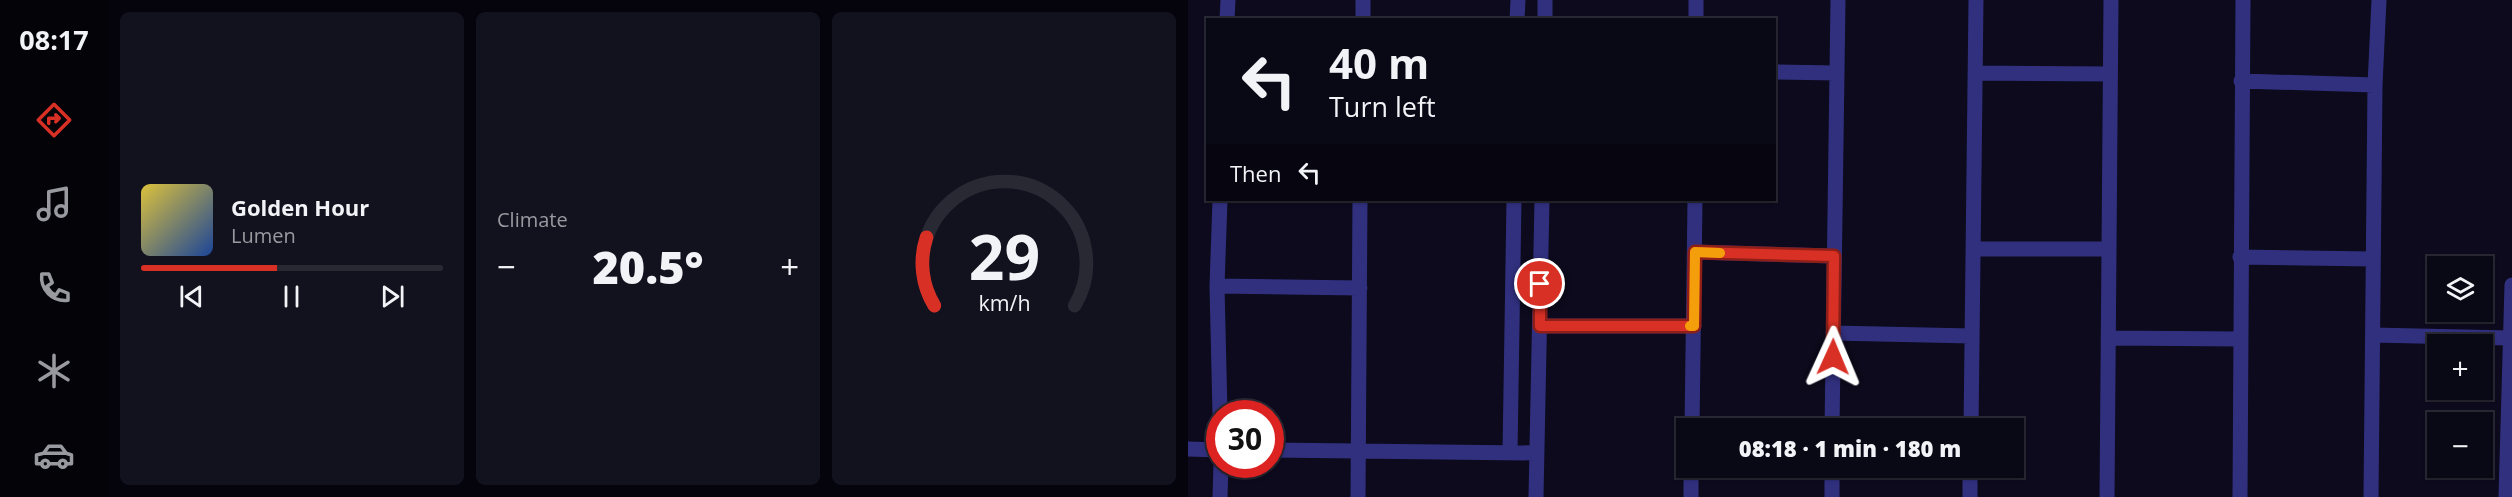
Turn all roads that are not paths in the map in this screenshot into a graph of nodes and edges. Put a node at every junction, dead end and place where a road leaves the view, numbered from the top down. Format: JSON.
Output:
{"nodes":[{"id":1,"x":1228,"y":0,"type":"edge"},
{"id":2,"x":1363,"y":0,"type":"edge"},
{"id":3,"x":1518,"y":0,"type":"edge"},
{"id":4,"x":1545,"y":0,"type":"edge"},
{"id":5,"x":1696,"y":0,"type":"edge"},
{"id":6,"x":1838,"y":0,"type":"edge"},
{"id":7,"x":1976,"y":0,"type":"edge"},
{"id":8,"x":2111,"y":0,"type":"edge"},
{"id":9,"x":2243,"y":0,"type":"edge"},
{"id":10,"x":2379,"y":0,"type":"edge"},
{"id":11,"x":1227,"y":18,"type":"edge"},
{"id":12,"x":1363,"y":18,"type":"edge"},
{"id":13,"x":1517,"y":18,"type":"edge"},
{"id":14,"x":1545,"y":18,"type":"edge"},
{"id":15,"x":1696,"y":18,"type":"edge"},
{"id":16,"x":1776,"y":72,"type":"edge"},
{"id":17,"x":1836,"y":73,"type":"junction"},
{"id":18,"x":1976,"y":73,"type":"junction"},
{"id":19,"x":2110,"y":74,"type":"junction"},
{"id":20,"x":2241,"y":81,"type":"junction"},
{"id":21,"x":2375,"y":86,"type":"junction"},
{"id":22,"x":1220,"y":201,"type":"edge"},
{"id":23,"x":1360,"y":201,"type":"edge"},
{"id":24,"x":1514,"y":201,"type":"edge"},
{"id":25,"x":1542,"y":201,"type":"edge"},
{"id":26,"x":1695,"y":201,"type":"edge"},
{"id":27,"x":1974,"y":249,"type":"junction"},
{"id":28,"x":2109,"y":249,"type":"junction"},
{"id":29,"x":1695,"y":252,"type":"junction"},
{"id":30,"x":1834,"y":256,"type":"junction"},
{"id":31,"x":2240,"y":256,"type":"junction"},
{"id":32,"x":2373,"y":259,"type":"junction"},
{"id":33,"x":2512,"y":285,"type":"edge"},
{"id":34,"x":1217,"y":286,"type":"junction"},
{"id":35,"x":1360,"y":288,"type":"junction"},
{"id":36,"x":1540,"y":326,"type":"junction"},
{"id":37,"x":1694,"y":326,"type":"junction"},
{"id":38,"x":1833,"y":333,"type":"junction"},
{"id":39,"x":2373,"y":335,"type":"junction"},
{"id":40,"x":1972,"y":336,"type":"junction"},
{"id":41,"x":2108,"y":338,"type":"junction"},
{"id":42,"x":2508,"y":338,"type":"junction"},
{"id":43,"x":2240,"y":339,"type":"junction"},
{"id":44,"x":1220,"y":400,"type":"edge"},
{"id":45,"x":1692,"y":418,"type":"edge"},
{"id":46,"x":1832,"y":418,"type":"edge"},
{"id":47,"x":1971,"y":418,"type":"edge"},
{"id":48,"x":1188,"y":449,"type":"edge"},
{"id":49,"x":1206,"y":450,"type":"edge"},
{"id":50,"x":1284,"y":450,"type":"edge"},
{"id":51,"x":1359,"y":450,"type":"junction"},
{"id":52,"x":1510,"y":453,"type":"junction"},
{"id":53,"x":1537,"y":453,"type":"junction"},
{"id":54,"x":1221,"y":478,"type":"edge"},
{"id":55,"x":1691,"y":478,"type":"edge"},
{"id":56,"x":1832,"y":478,"type":"edge"},
{"id":57,"x":1970,"y":478,"type":"edge"},
{"id":58,"x":1220,"y":497,"type":"edge"},
{"id":59,"x":1358,"y":497,"type":"edge"},
{"id":60,"x":1536,"y":497,"type":"edge"},
{"id":61,"x":1691,"y":497,"type":"edge"},
{"id":62,"x":1832,"y":497,"type":"edge"},
{"id":63,"x":1970,"y":497,"type":"edge"},
{"id":64,"x":2107,"y":497,"type":"edge"},
{"id":65,"x":2240,"y":497,"type":"edge"},
{"id":66,"x":2372,"y":497,"type":"edge"},
{"id":67,"x":2506,"y":497,"type":"edge"}],
"edges":[{"from":1,"to":11,"type":"street"},
{"from":2,"to":12,"type":"street"},
{"from":3,"to":13,"type":"street"},
{"from":4,"to":14,"type":"street"},
{"from":5,"to":15,"type":"street"},
{"from":6,"to":17,"type":"street"},
{"from":7,"to":18,"type":"street"},
{"from":8,"to":19,"type":"street"},
{"from":9,"to":20,"type":"street"},
{"from":10,"to":21,"type":"street"},
{"from":16,"to":17,"type":"street"},
{"from":17,"to":30,"type":"street"},
{"from":18,"to":19,"type":"street"},
{"from":18,"to":27,"type":"street"},
{"from":19,"to":28,"type":"street"},
{"from":20,"to":21,"type":"street"},
{"from":20,"to":31,"type":"street"},
{"from":21,"to":32,"type":"street"},
{"from":22,"to":34,"type":"street"},
{"from":23,"to":35,"type":"street"},
{"from":24,"to":52,"type":"street"},
{"from":25,"to":36,"type":"street"},
{"from":26,"to":29,"type":"street"},
{"from":27,"to":28,"type":"street"},
{"from":27,"to":40,"type":"street"},
{"from":28,"to":41,"type":"street"},
{"from":29,"to":30,"type":"street"},
{"from":29,"to":37,"type":"street"},
{"from":30,"to":38,"type":"street"},
{"from":31,"to":32,"type":"street"},
{"from":31,"to":43,"type":"street"},
{"from":32,"to":39,"type":"street"},
{"from":33,"to":42,"type":"street"},
{"from":34,"to":35,"type":"street"},
{"from":34,"to":44,"type":"street"},
{"from":35,"to":51,"type":"street"},
{"from":36,"to":37,"type":"street"},
{"from":36,"to":53,"type":"street"},
{"from":37,"to":45,"type":"street"},
{"from":38,"to":40,"type":"street"},
{"from":38,"to":46,"type":"street"},
{"from":39,"to":42,"type":"street"},
{"from":39,"to":66,"type":"street"},
{"from":40,"to":47,"type":"street"},
{"from":41,"to":43,"type":"street"},
{"from":41,"to":64,"type":"street"},
{"from":42,"to":67,"type":"street"},
{"from":43,"to":65,"type":"street"},
{"from":48,"to":49,"type":"street"},
{"from":50,"to":51,"type":"street"},
{"from":51,"to":52,"type":"street"},
{"from":51,"to":59,"type":"street"},
{"from":52,"to":53,"type":"street"},
{"from":53,"to":60,"type":"street"},
{"from":54,"to":58,"type":"street"},
{"from":55,"to":61,"type":"street"},
{"from":56,"to":62,"type":"street"},
{"from":57,"to":63,"type":"street"}]}
